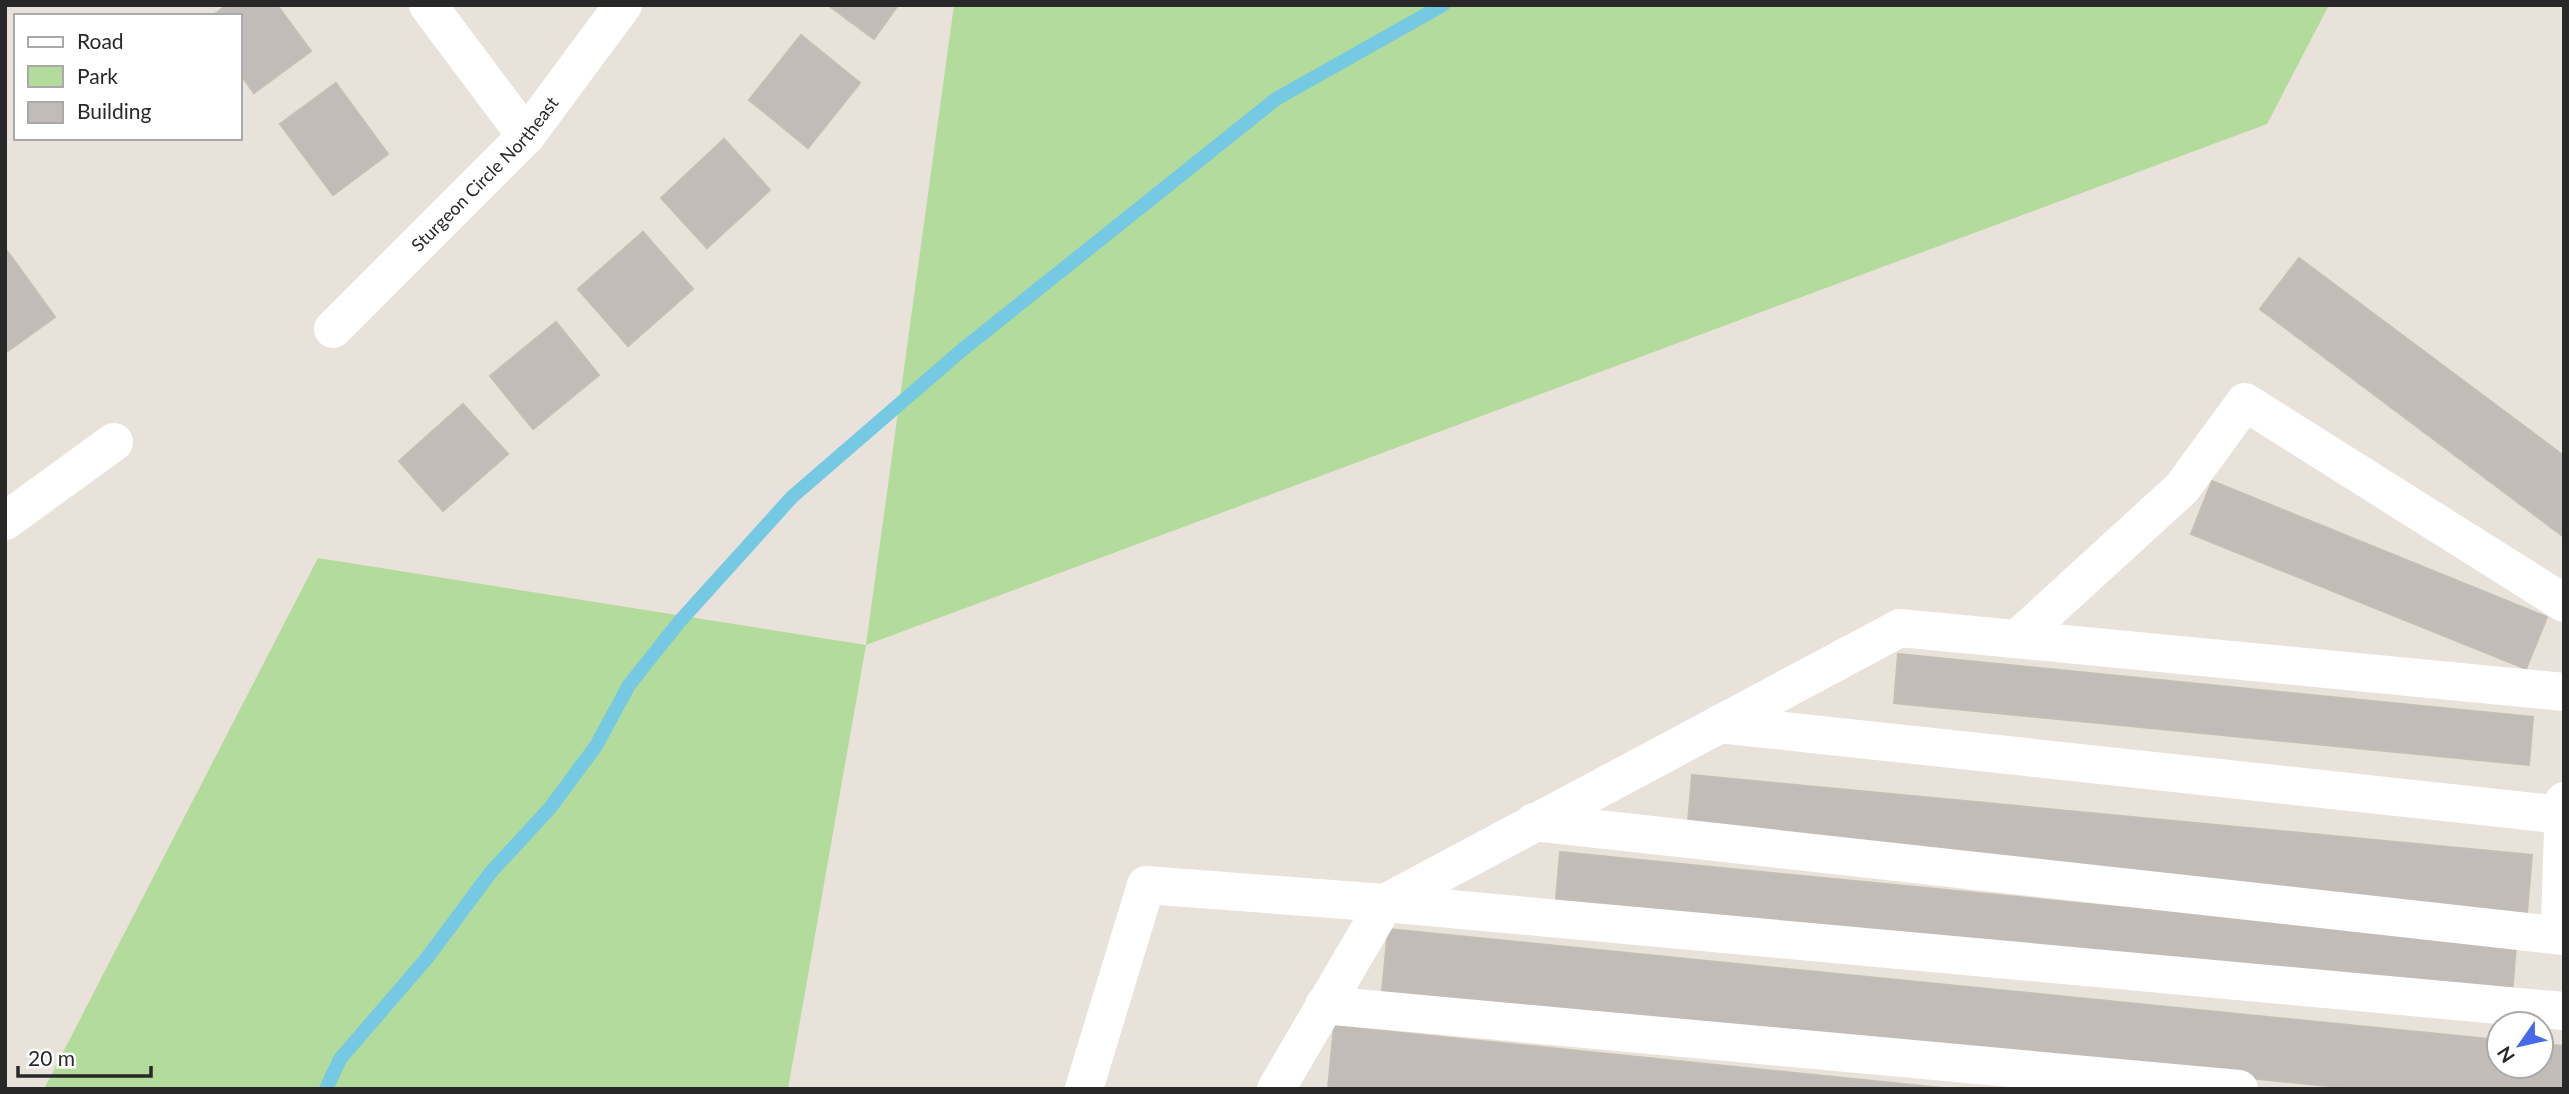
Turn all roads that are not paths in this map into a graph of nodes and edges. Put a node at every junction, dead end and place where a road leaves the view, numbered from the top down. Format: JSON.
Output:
{"nodes":[{"id":1,"x":428,"y":5,"type":"edge"},
{"id":2,"x":623,"y":5,"type":"edge"},
{"id":3,"x":526,"y":136,"type":"junction"},
{"id":4,"x":333,"y":329,"type":"dead end"},
{"id":5,"x":114,"y":442,"type":"dead end"},
{"id":6,"x":5,"y":521,"type":"edge"},
{"id":7,"x":2564,"y":603,"type":"edge"},
{"id":8,"x":2017,"y":639,"type":"junction"},
{"id":9,"x":2564,"y":692,"type":"edge"},
{"id":10,"x":1719,"y":724,"type":"junction"},
{"id":11,"x":2564,"y":801,"type":"edge"},
{"id":12,"x":2563,"y":815,"type":"edge"},
{"id":13,"x":1534,"y":822,"type":"junction"},
{"id":14,"x":1385,"y":902,"type":"junction"},
{"id":15,"x":2564,"y":934,"type":"edge"},
{"id":16,"x":1325,"y":1005,"type":"junction"},
{"id":17,"x":2564,"y":1011,"type":"edge"},
{"id":18,"x":1084,"y":1089,"type":"edge"},
{"id":19,"x":1276,"y":1089,"type":"edge"},
{"id":20,"x":2239,"y":1089,"type":"edge"}],
"edges":[{"from":1,"to":3,"type":"street"},
{"from":2,"to":3,"type":"street","name":"Sturgeon Circle Northeast"},
{"from":3,"to":4,"type":"street","name":"Sturgeon Circle Northeast"},
{"from":5,"to":6,"type":"street"},
{"from":7,"to":8,"type":"street"},
{"from":8,"to":9,"type":"street"},
{"from":8,"to":10,"type":"street"},
{"from":10,"to":12,"type":"street"},
{"from":10,"to":13,"type":"street"},
{"from":11,"to":12,"type":"street"},
{"from":12,"to":15,"type":"street"},
{"from":13,"to":14,"type":"street"},
{"from":13,"to":15,"type":"street"},
{"from":14,"to":16,"type":"street"},
{"from":14,"to":17,"type":"street"},
{"from":14,"to":18,"type":"street"},
{"from":16,"to":19,"type":"street"},
{"from":16,"to":20,"type":"street"}]}
